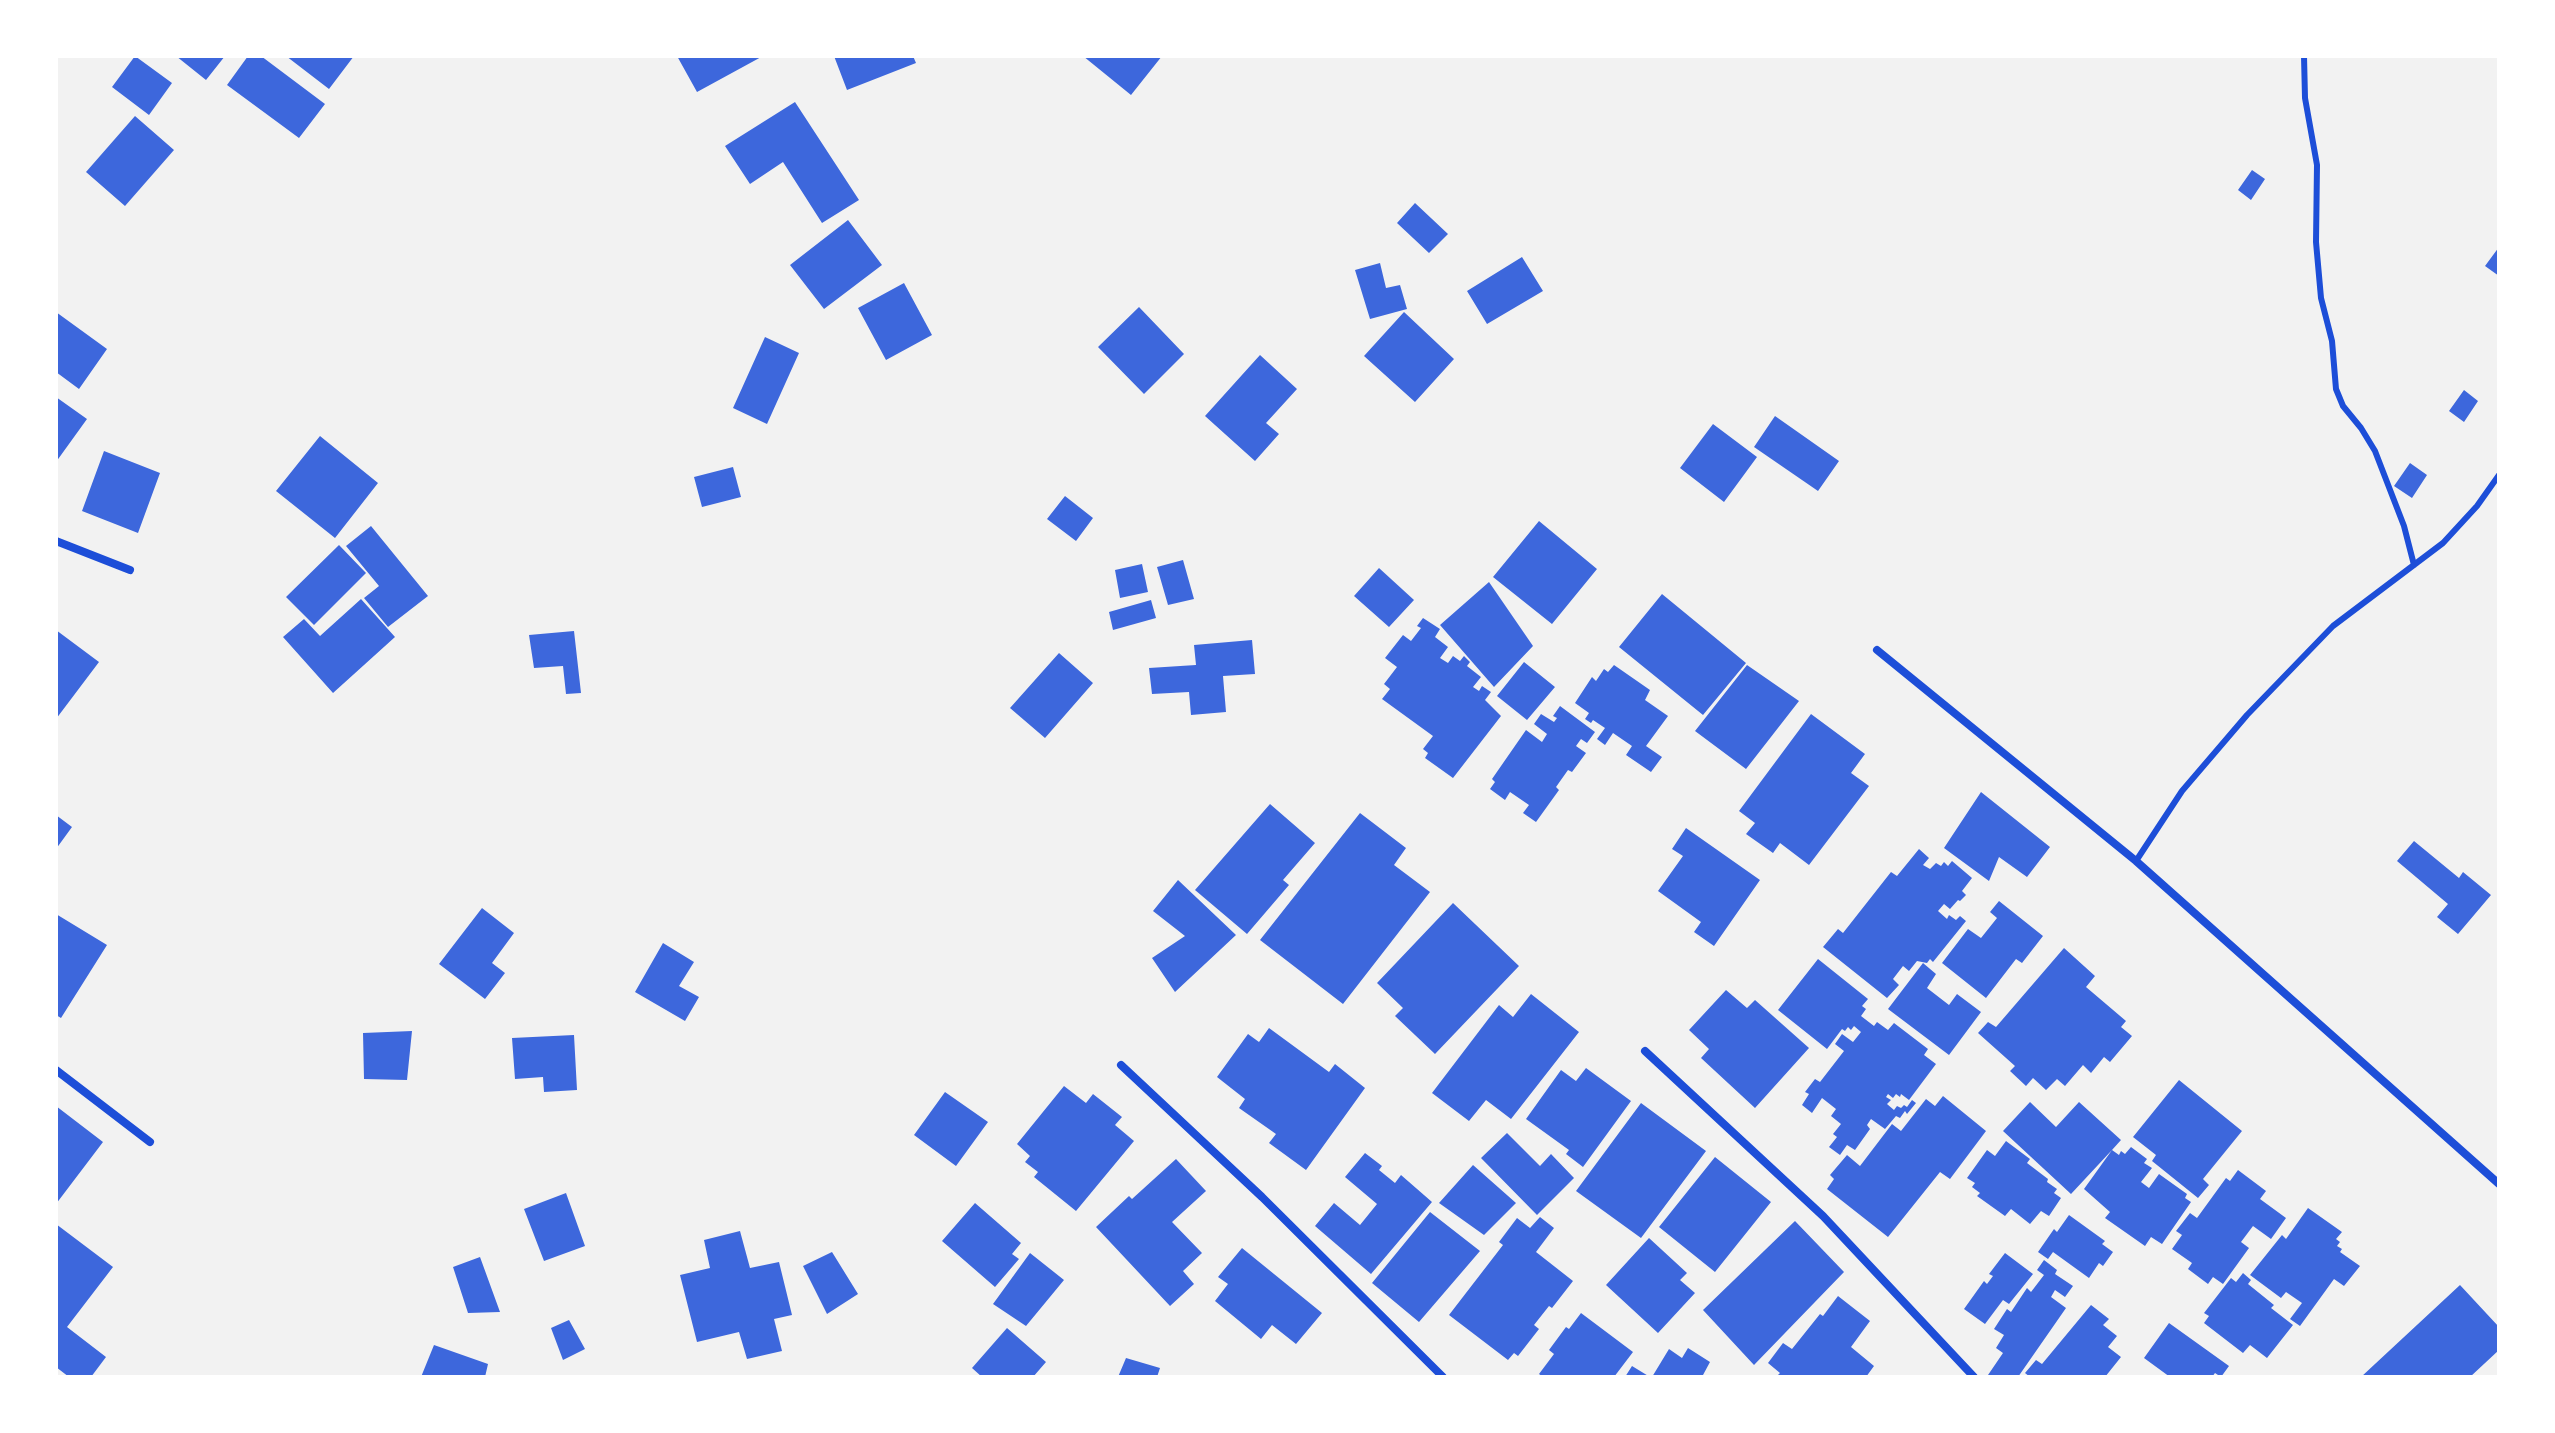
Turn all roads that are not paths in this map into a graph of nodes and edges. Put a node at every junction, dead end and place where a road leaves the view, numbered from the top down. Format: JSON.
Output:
{"nodes":[{"id":1,"x":2304,"y":56,"type":"edge"},
{"id":2,"x":2499,"y":475,"type":"edge"},
{"id":3,"x":56,"y":541,"type":"edge"},
{"id":4,"x":2414,"y":565,"type":"junction"},
{"id":5,"x":130,"y":570,"type":"dead end"},
{"id":6,"x":1877,"y":650,"type":"dead end"},
{"id":7,"x":2136,"y":861,"type":"junction"},
{"id":8,"x":1645,"y":1051,"type":"dead end"},
{"id":9,"x":1121,"y":1065,"type":"dead end"},
{"id":10,"x":56,"y":1070,"type":"edge"},
{"id":11,"x":150,"y":1142,"type":"dead end"},
{"id":12,"x":2499,"y":1184,"type":"edge"},
{"id":13,"x":1443,"y":1377,"type":"edge"},
{"id":14,"x":1974,"y":1377,"type":"edge"}],
"edges":[{"from":1,"to":4,"type":"lane"},
{"from":2,"to":4,"type":"lane"},
{"from":3,"to":5,"type":"street"},
{"from":4,"to":7,"type":"lane"},
{"from":6,"to":7,"type":"street"},
{"from":7,"to":12,"type":"street"},
{"from":8,"to":14,"type":"street"},
{"from":9,"to":13,"type":"street"},
{"from":10,"to":11,"type":"street"}]}
